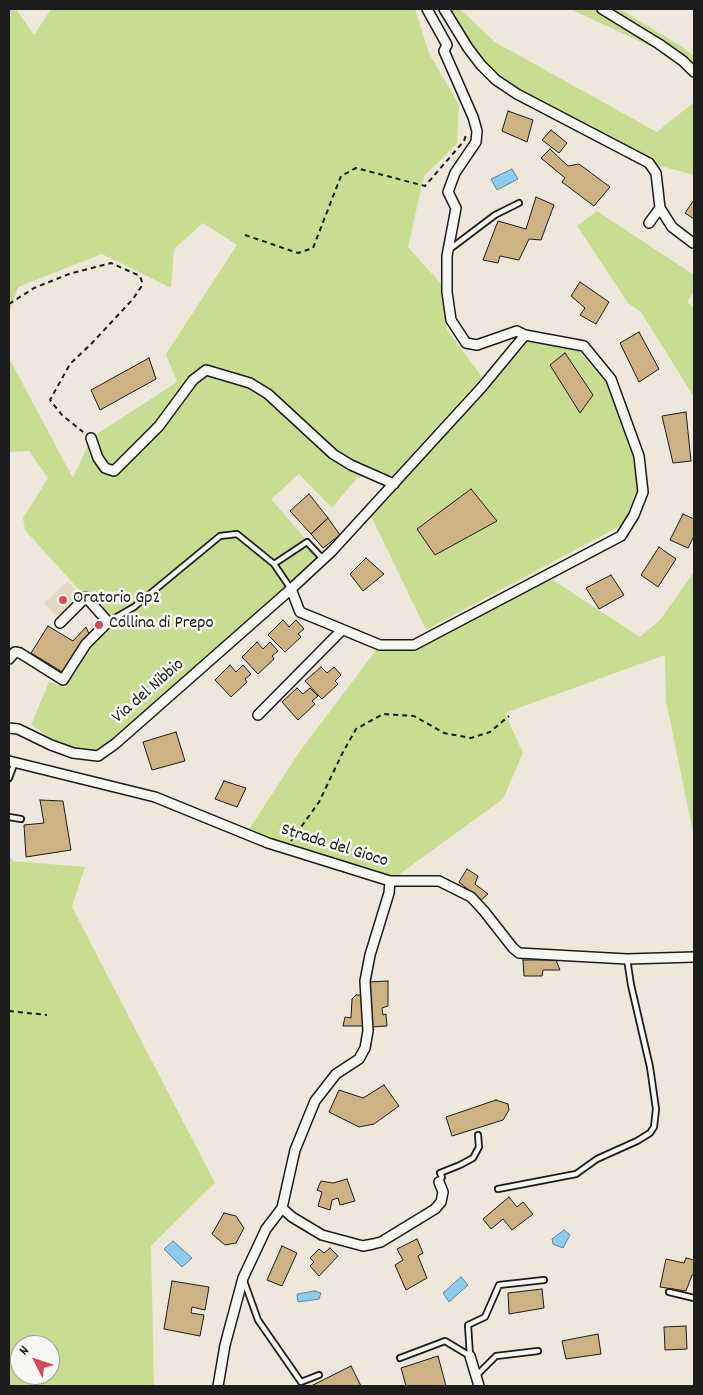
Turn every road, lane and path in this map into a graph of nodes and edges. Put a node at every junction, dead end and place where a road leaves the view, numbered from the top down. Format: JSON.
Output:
{"nodes":[{"id":1,"x":428,"y":9,"type":"edge"},
{"id":2,"x":444,"y":9,"type":"edge"},
{"id":3,"x":602,"y":9,"type":"edge"},
{"id":4,"x":694,"y":72,"type":"edge"},
{"id":5,"x":467,"y":133,"type":"dead end"},
{"id":6,"x":519,"y":203,"type":"dead end"},
{"id":7,"x":660,"y":208,"type":"junction"},
{"id":8,"x":649,"y":223,"type":"dead end"},
{"id":9,"x":245,"y":235,"type":"dead end"},
{"id":10,"x":694,"y":243,"type":"edge"},
{"id":11,"x":448,"y":250,"type":"junction"},
{"id":12,"x":9,"y":304,"type":"edge"},
{"id":13,"x":525,"y":335,"type":"junction"},
{"id":14,"x":91,"y":438,"type":"joint"},
{"id":15,"x":394,"y":484,"type":"junction"},
{"id":16,"x":323,"y":559,"type":"junction"},
{"id":17,"x":274,"y":564,"type":"junction"},
{"id":18,"x":291,"y":589,"type":"junction"},
{"id":19,"x":108,"y":622,"type":"junction"},
{"id":20,"x":60,"y":623,"type":"dead end"},
{"id":21,"x":342,"y":630,"type":"junction"},
{"id":22,"x":9,"y":659,"type":"edge"},
{"id":23,"x":258,"y":714,"type":"dead end"},
{"id":24,"x":509,"y":716,"type":"dead end"},
{"id":25,"x":9,"y":728,"type":"edge"},
{"id":26,"x":12,"y":762,"type":"edge"},
{"id":27,"x":9,"y":778,"type":"edge"},
{"id":28,"x":9,"y":816,"type":"edge"},
{"id":29,"x":21,"y":819,"type":"dead end"},
{"id":30,"x":286,"y":849,"type":"junction"},
{"id":31,"x":390,"y":881,"type":"junction"},
{"id":32,"x":694,"y":957,"type":"edge"},
{"id":33,"x":627,"y":958,"type":"junction"},
{"id":34,"x":9,"y":1011,"type":"edge"},
{"id":35,"x":47,"y":1015,"type":"dead end"},
{"id":36,"x":478,"y":1135,"type":"dead end"},
{"id":37,"x":439,"y":1182,"type":"joint"},
{"id":38,"x":498,"y":1189,"type":"dead end"},
{"id":39,"x":282,"y":1208,"type":"junction"},
{"id":40,"x":243,"y":1278,"type":"junction"},
{"id":41,"x":544,"y":1280,"type":"dead end"},
{"id":42,"x":669,"y":1292,"type":"dead end"},
{"id":43,"x":694,"y":1298,"type":"edge"},
{"id":44,"x":538,"y":1351,"type":"dead end"},
{"id":45,"x":470,"y":1356,"type":"junction"},
{"id":46,"x":400,"y":1358,"type":"dead end"},
{"id":47,"x":319,"y":1375,"type":"dead end"},
{"id":48,"x":476,"y":1376,"type":"junction"},
{"id":49,"x":218,"y":1386,"type":"edge"},
{"id":50,"x":479,"y":1386,"type":"edge"}],
"edges":[{"from":1,"to":11,"type":"street"},
{"from":2,"to":7,"type":"street"},
{"from":3,"to":4,"type":"street"},
{"from":5,"to":9,"type":"path"},
{"from":6,"to":11,"type":"lane"},
{"from":7,"to":8,"type":"street"},
{"from":7,"to":10,"type":"street"},
{"from":11,"to":13,"type":"street"},
{"from":12,"to":14,"type":"path"},
{"from":13,"to":15,"type":"street","name":"Via del Nibbio"},
{"from":13,"to":21,"type":"street"},
{"from":14,"to":15,"type":"street"},
{"from":15,"to":16,"type":"street","name":"Via del Nibbio"},
{"from":16,"to":17,"type":"lane"},
{"from":16,"to":18,"type":"street","name":"Via del Nibbio"},
{"from":17,"to":18,"type":"lane"},
{"from":17,"to":19,"type":"lane"},
{"from":18,"to":21,"type":"street"},
{"from":18,"to":25,"type":"street","name":"Via del Nibbio"},
{"from":19,"to":20,"type":"street"},
{"from":19,"to":22,"type":"street"},
{"from":21,"to":23,"type":"street"},
{"from":24,"to":30,"type":"path"},
{"from":26,"to":27,"type":"lane"},
{"from":26,"to":30,"type":"street","name":"Strada del Gioco"},
{"from":28,"to":29,"type":"lane"},
{"from":30,"to":31,"type":"street","name":"Strada del Gioco"},
{"from":31,"to":33,"type":"street","name":"Strada del Gioco"},
{"from":31,"to":39,"type":"street"},
{"from":32,"to":33,"type":"street","name":"Strada del Gioco"},
{"from":33,"to":38,"type":"lane"},
{"from":34,"to":35,"type":"path"},
{"from":36,"to":37,"type":"lane"},
{"from":37,"to":39,"type":"street"},
{"from":39,"to":40,"type":"street"},
{"from":40,"to":47,"type":"lane"},
{"from":40,"to":49,"type":"street"},
{"from":41,"to":45,"type":"lane"},
{"from":42,"to":43,"type":"lane"},
{"from":44,"to":48,"type":"lane"},
{"from":45,"to":46,"type":"lane"},
{"from":45,"to":48,"type":"street"},
{"from":48,"to":50,"type":"street"}]}
